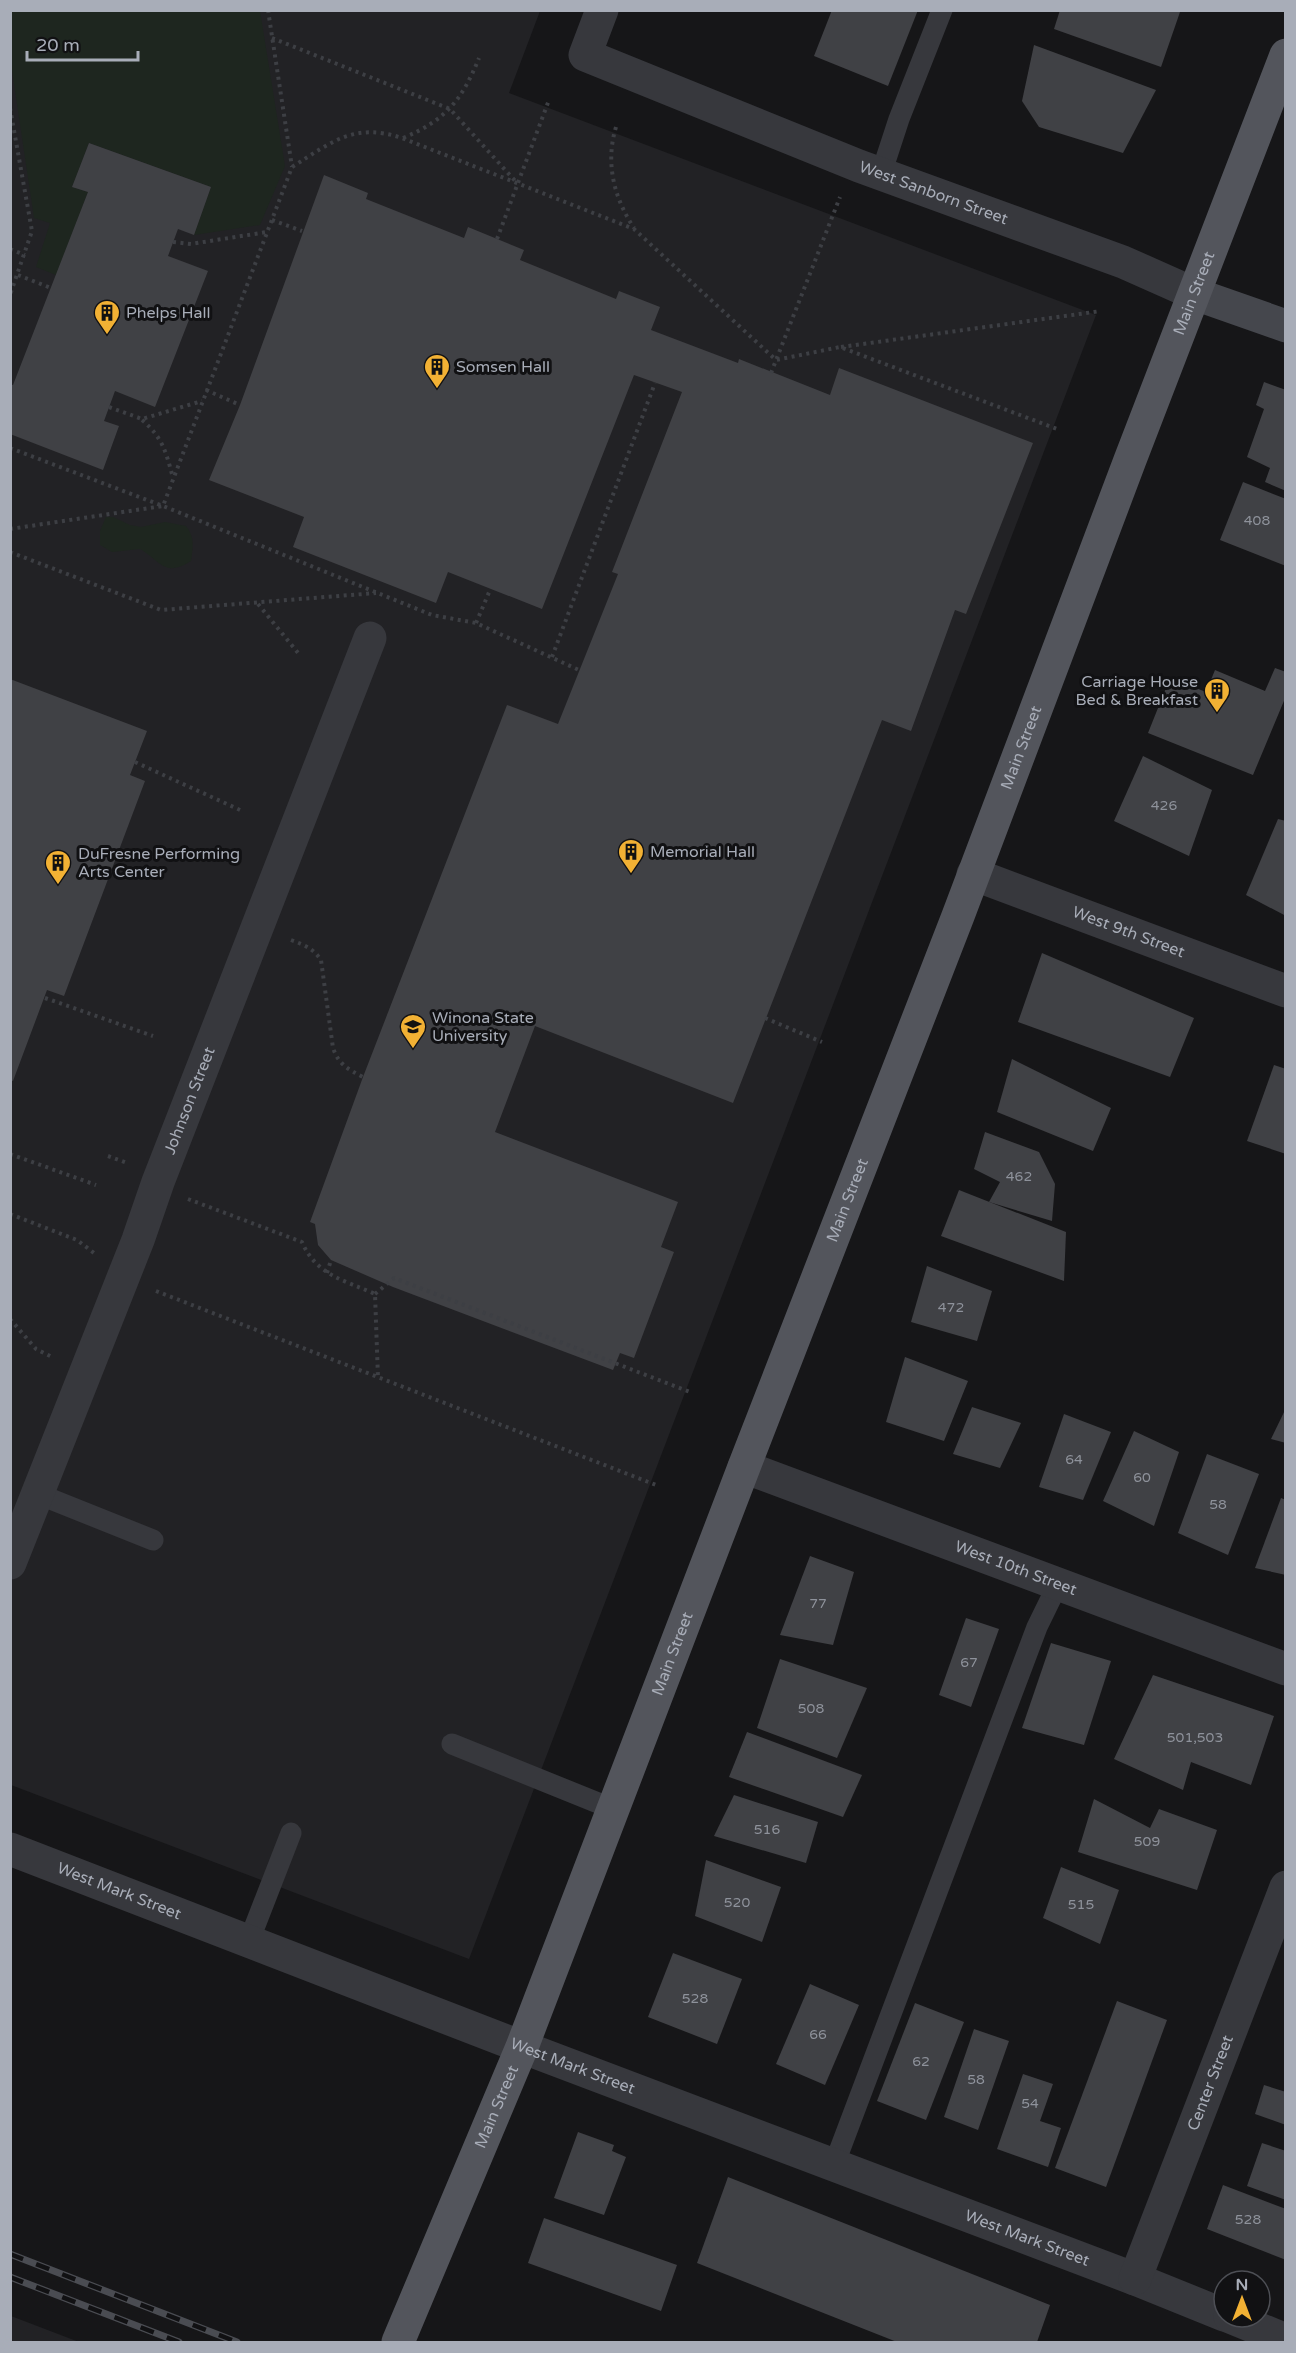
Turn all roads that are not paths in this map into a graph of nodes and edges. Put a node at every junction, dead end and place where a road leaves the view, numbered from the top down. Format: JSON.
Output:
{"nodes":[{"id":1,"x":602,"y":10,"type":"edge"},
{"id":2,"x":942,"y":10,"type":"edge"},
{"id":3,"x":1286,"y":55,"type":"edge"},
{"id":4,"x":881,"y":174,"type":"junction"},
{"id":5,"x":1195,"y":294,"type":"junction"},
{"id":6,"x":1286,"y":326,"type":"edge"},
{"id":7,"x":370,"y":638,"type":"dead end"},
{"id":8,"x":973,"y":874,"type":"junction"},
{"id":9,"x":1286,"y":991,"type":"edge"},
{"id":10,"x":744,"y":1467,"type":"junction"},
{"id":11,"x":38,"y":1494,"type":"junction"},
{"id":12,"x":153,"y":1540,"type":"dead end"},
{"id":13,"x":10,"y":1563,"type":"edge"},
{"id":14,"x":1058,"y":1584,"type":"junction"},
{"id":15,"x":1286,"y":1669,"type":"edge"},
{"id":16,"x":452,"y":1744,"type":"dead end"},
{"id":17,"x":613,"y":1809,"type":"junction"},
{"id":18,"x":291,"y":1833,"type":"dead end"},
{"id":19,"x":10,"y":1849,"type":"edge"},
{"id":20,"x":1286,"y":1887,"type":"edge"},
{"id":21,"x":249,"y":1941,"type":"junction"},
{"id":22,"x":522,"y":2047,"type":"junction"},
{"id":23,"x":834,"y":2165,"type":"junction"},
{"id":24,"x":1135,"y":2279,"type":"junction"},
{"id":25,"x":1212,"y":2310,"type":"edge"},
{"id":26,"x":1259,"y":2329,"type":"edge"},
{"id":27,"x":1286,"y":2340,"type":"edge"},
{"id":28,"x":398,"y":2343,"type":"edge"}],
"edges":[{"from":1,"to":4,"type":"street","name":"West Sanborn Street"},
{"from":2,"to":4,"type":"lane"},
{"from":3,"to":5,"type":"main road","name":"Main Street"},
{"from":4,"to":5,"type":"street","name":"West Sanborn Street"},
{"from":5,"to":6,"type":"street","name":"West Sanborn Street"},
{"from":5,"to":8,"type":"main road","name":"Main Street"},
{"from":7,"to":11,"type":"street","name":"Johnson Street"},
{"from":8,"to":9,"type":"street","name":"West 9th Street"},
{"from":8,"to":10,"type":"main road","name":"Main Street"},
{"from":10,"to":14,"type":"street","name":"West 10th Street"},
{"from":10,"to":17,"type":"main road","name":"Main Street"},
{"from":11,"to":12,"type":"lane"},
{"from":11,"to":13,"type":"street","name":"Johnson Street"},
{"from":14,"to":15,"type":"street","name":"West 10th Street"},
{"from":14,"to":23,"type":"lane"},
{"from":16,"to":17,"type":"lane"},
{"from":17,"to":22,"type":"main road","name":"Main Street"},
{"from":18,"to":21,"type":"lane"},
{"from":19,"to":21,"type":"street","name":"West Mark Street"},
{"from":20,"to":24,"type":"street","name":"Center Street"},
{"from":21,"to":22,"type":"street","name":"West Mark Street"},
{"from":22,"to":23,"type":"street","name":"West Mark Street"},
{"from":22,"to":28,"type":"main road","name":"Main Street"},
{"from":23,"to":24,"type":"street","name":"West Mark Street"},
{"from":24,"to":25,"type":"street","name":"West Mark Street"},
{"from":26,"to":27,"type":"street"}]}
